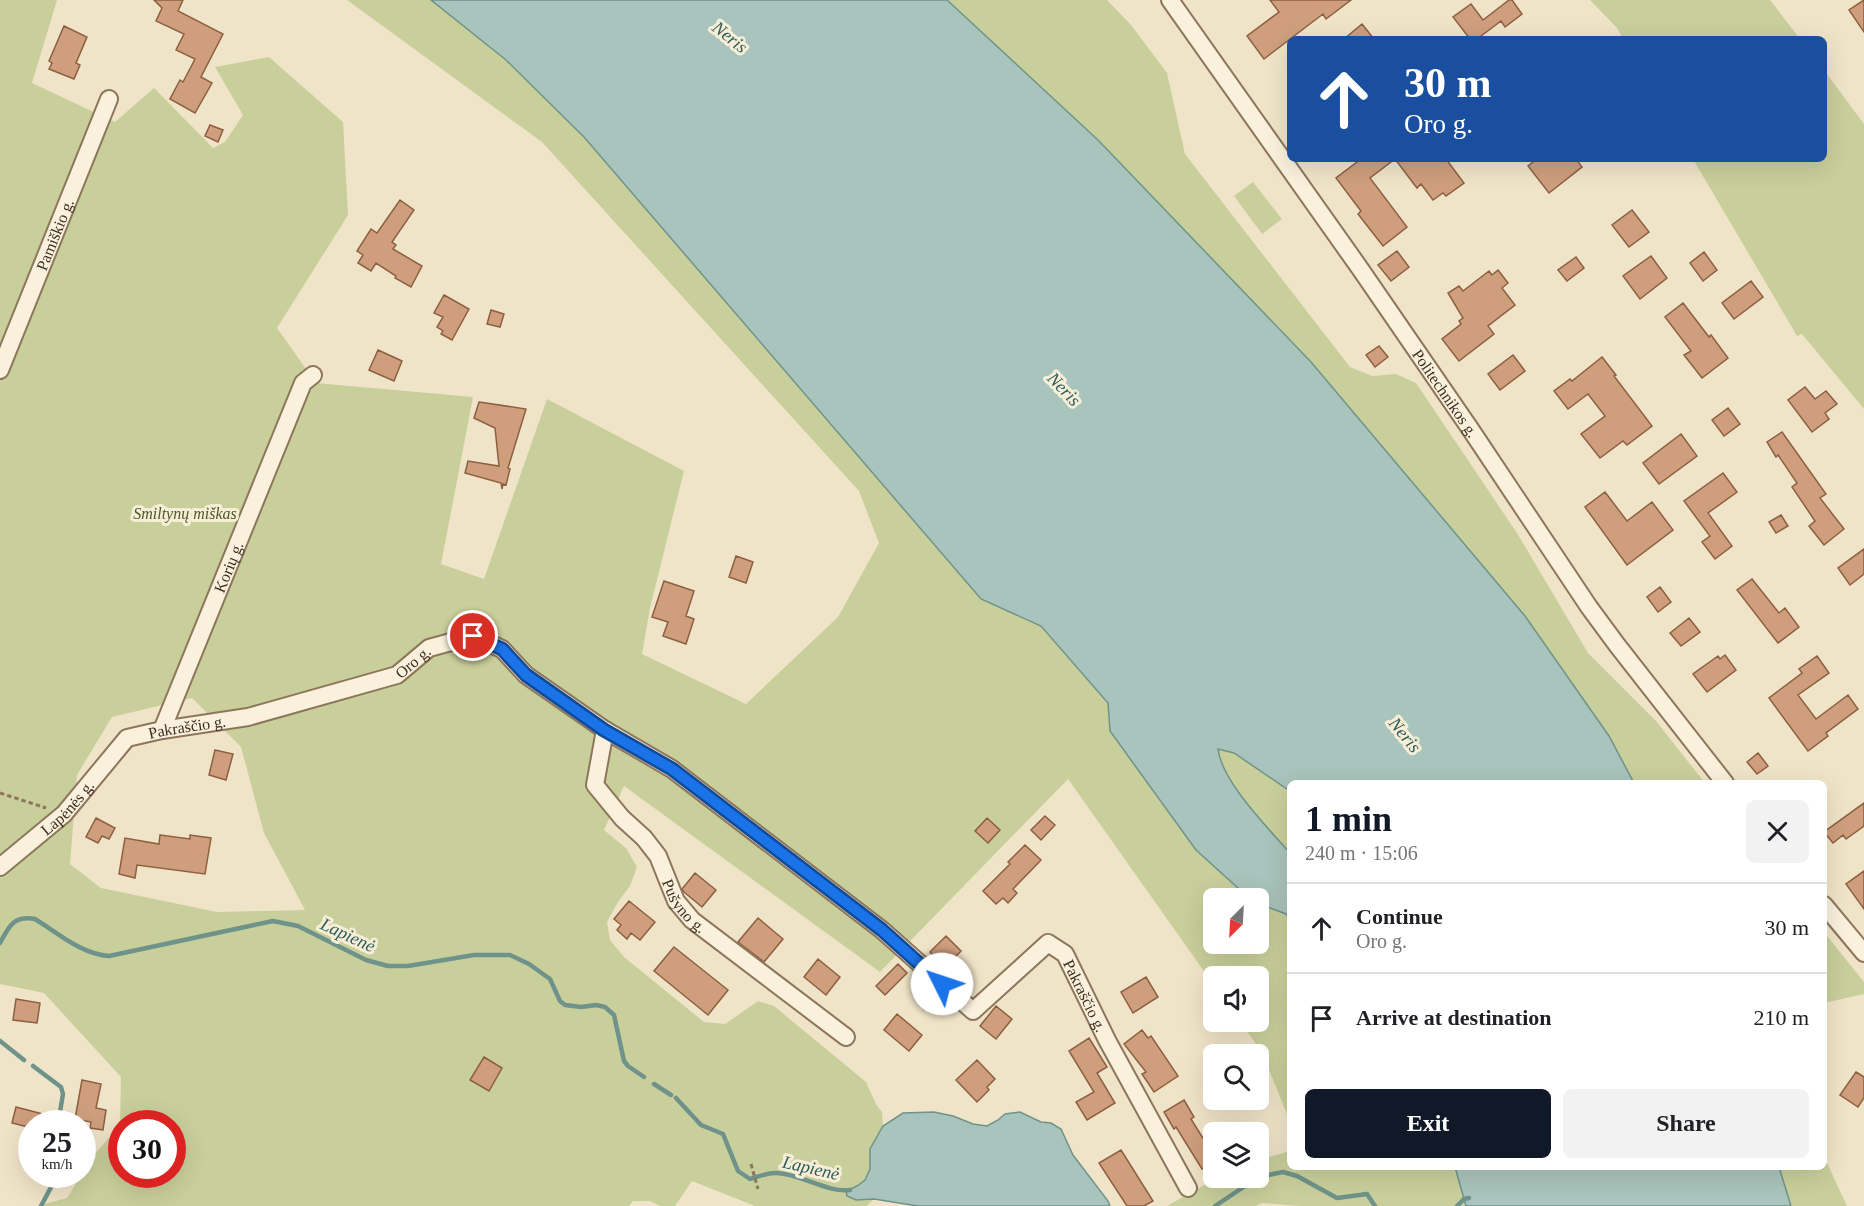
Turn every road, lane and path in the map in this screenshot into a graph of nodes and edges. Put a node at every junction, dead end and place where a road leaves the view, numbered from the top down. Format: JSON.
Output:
{"nodes":[{"id":1,"x":1170,"y":0,"type":"edge"},
{"id":2,"x":108,"y":99,"type":"dead end"},
{"id":3,"x":0,"y":370,"type":"edge"},
{"id":4,"x":313,"y":375,"type":"dead end"},
{"id":5,"x":248,"y":717,"type":"joint"},
{"id":6,"x":162,"y":729,"type":"junction"},
{"id":7,"x":604,"y":730,"type":"junction"},
{"id":8,"x":127,"y":738,"type":"joint"},
{"id":9,"x":1723,"y":780,"type":"edge"},
{"id":10,"x":0,"y":793,"type":"edge"},
{"id":11,"x":64,"y":814,"type":"junction"},
{"id":12,"x":0,"y":867,"type":"edge"},
{"id":13,"x":1827,"y":909,"type":"edge"},
{"id":14,"x":882,"y":930,"type":"joint"},
{"id":15,"x":1864,"y":953,"type":"edge"},
{"id":16,"x":846,"y":1037,"type":"dead end"},
{"id":17,"x":752,"y":1164,"type":"dead end"},
{"id":18,"x":1188,"y":1188,"type":"dead end"},
{"id":19,"x":758,"y":1189,"type":"dead end"}],
"edges":[{"from":1,"to":9,"type":"street","name":"Politechnikos g."},
{"from":2,"to":3,"type":"street","name":"Pamiškio g."},
{"from":4,"to":6,"type":"street","name":"Korių g."},
{"from":5,"to":6,"type":"street","name":"Pakraščio g."},
{"from":5,"to":7,"type":"street","name":"Oro g."},
{"from":6,"to":8,"type":"street","name":"Pakraščio g."},
{"from":7,"to":14,"type":"street","name":"Oro g."},
{"from":7,"to":16,"type":"street","name":"Pušyno g."},
{"from":8,"to":11,"type":"street","name":"Lapėnės g."},
{"from":10,"to":11,"type":"path"},
{"from":11,"to":12,"type":"street","name":"Lapėnės g."},
{"from":13,"to":15,"type":"street"},
{"from":14,"to":18,"type":"street","name":"Pakraščio g."},
{"from":17,"to":19,"type":"path"}]}
